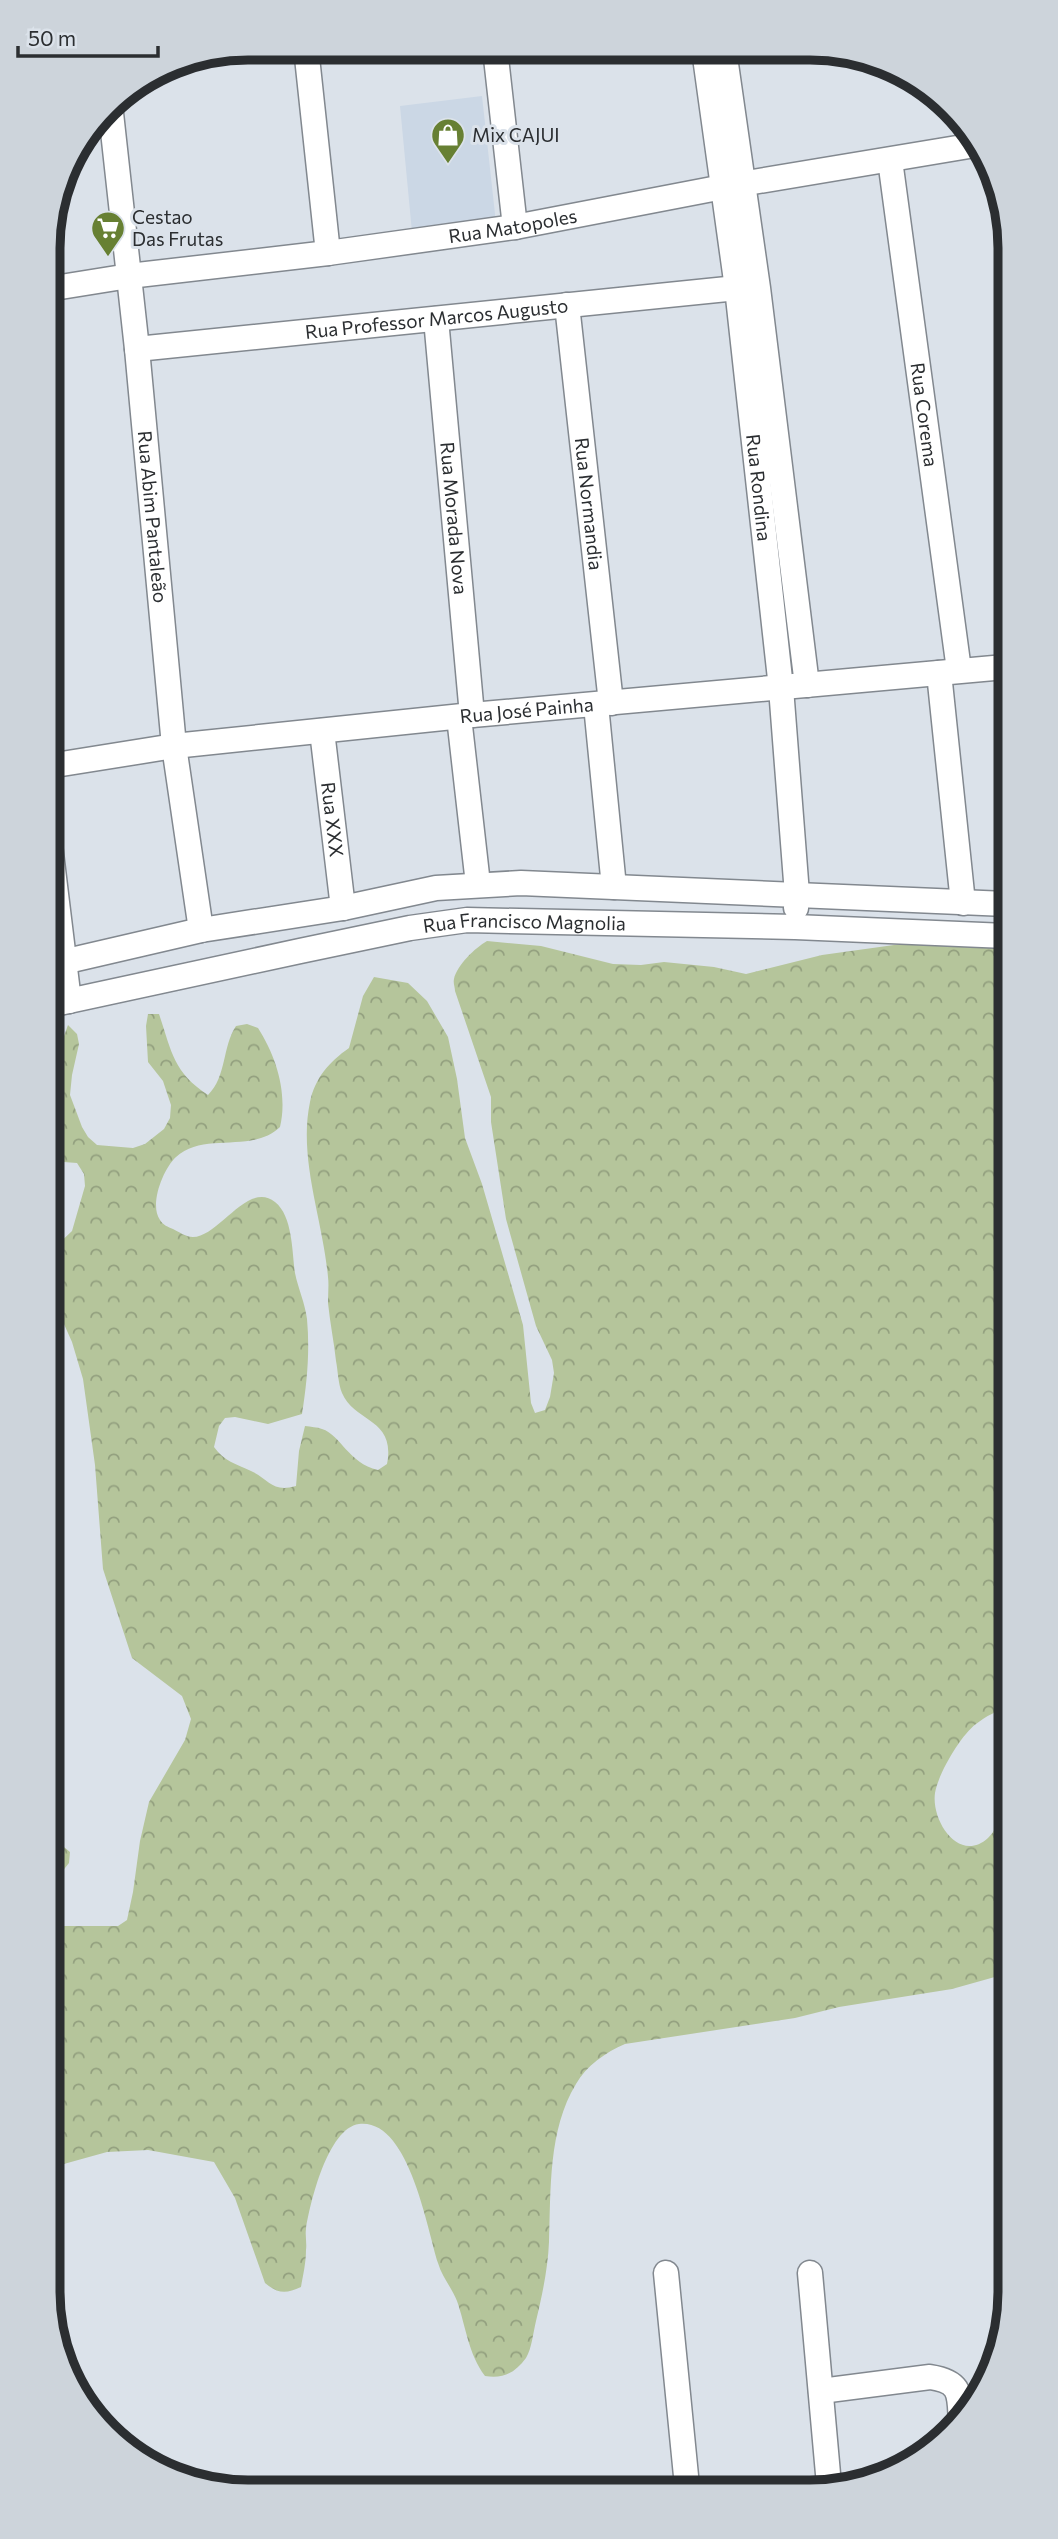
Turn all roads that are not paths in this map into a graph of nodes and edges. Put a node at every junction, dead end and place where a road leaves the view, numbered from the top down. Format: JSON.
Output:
{"nodes":[{"id":1,"x":307,"y":59,"type":"edge"},
{"id":2,"x":496,"y":59,"type":"edge"},
{"id":3,"x":706,"y":59,"type":"edge"},
{"id":4,"x":725,"y":59,"type":"edge"},
{"id":5,"x":112,"y":119,"type":"edge"},
{"id":6,"x":969,"y":146,"type":"edge"},
{"id":7,"x":890,"y":160,"type":"junction"},
{"id":8,"x":733,"y":186,"type":"junction"},
{"id":9,"x":515,"y":227,"type":"junction"},
{"id":10,"x":328,"y":253,"type":"junction"},
{"id":11,"x":129,"y":276,"type":"junction"},
{"id":12,"x":60,"y":287,"type":"edge"},
{"id":13,"x":737,"y":288,"type":"junction"},
{"id":14,"x":567,"y":305,"type":"junction"},
{"id":15,"x":436,"y":319,"type":"junction"},
{"id":16,"x":136,"y":349,"type":"junction"},
{"id":17,"x":998,"y":668,"type":"edge"},
{"id":18,"x":949,"y":672,"type":"junction"},
{"id":19,"x":807,"y":685,"type":"junction"},
{"id":20,"x":781,"y":688,"type":"junction"},
{"id":21,"x":603,"y":704,"type":"junction"},
{"id":22,"x":465,"y":716,"type":"junction"},
{"id":23,"x":322,"y":731,"type":"junction"},
{"id":24,"x":174,"y":746,"type":"junction"},
{"id":25,"x":60,"y":764,"type":"edge"},
{"id":26,"x":478,"y":884,"type":"junction"},
{"id":27,"x":614,"y":887,"type":"junction"},
{"id":28,"x":797,"y":894,"type":"junction"},
{"id":29,"x":963,"y":903,"type":"junction"},
{"id":30,"x":998,"y":904,"type":"edge"},
{"id":31,"x":343,"y":908,"type":"junction"},
{"id":32,"x":794,"y":928,"type":"junction"},
{"id":33,"x":201,"y":930,"type":"junction"},
{"id":34,"x":998,"y":936,"type":"edge"},
{"id":35,"x":60,"y":963,"type":"edge"},
{"id":36,"x":60,"y":1003,"type":"edge"},
{"id":37,"x":666,"y":2273,"type":"dead end"},
{"id":38,"x":810,"y":2273,"type":"dead end"},
{"id":39,"x":821,"y":2391,"type":"junction"},
{"id":40,"x":960,"y":2406,"type":"edge"},
{"id":41,"x":828,"y":2479,"type":"edge"},
{"id":42,"x":686,"y":2480,"type":"edge"}],
"edges":[{"from":1,"to":10,"type":"street"},
{"from":2,"to":9,"type":"street"},
{"from":3,"to":8,"type":"street","name":"Rua Rondina"},
{"from":4,"to":8,"type":"street","name":"Rua Rondina"},
{"from":5,"to":11,"type":"street","name":"Rua Abim Pantaleão"},
{"from":6,"to":7,"type":"street","name":"Rua Matopoles"},
{"from":7,"to":8,"type":"street","name":"Rua Matopoles"},
{"from":7,"to":18,"type":"street","name":"Rua Corema"},
{"from":8,"to":9,"type":"street","name":"Rua Matopoles"},
{"from":8,"to":13,"type":"street","name":"Rua Rondina"},
{"from":8,"to":19,"type":"street","name":"Rua Rondina"},
{"from":9,"to":10,"type":"street","name":"Rua Matopoles"},
{"from":10,"to":11,"type":"street","name":"Rua Matopoles"},
{"from":11,"to":12,"type":"street","name":"Rua Matopoles"},
{"from":11,"to":16,"type":"street","name":"Rua Abim Pantaleão"},
{"from":13,"to":14,"type":"street","name":"Rua Professor Marcos Augusto"},
{"from":13,"to":20,"type":"street","name":"Rua Rondina"},
{"from":14,"to":15,"type":"street","name":"Rua Professor Marcos Augusto"},
{"from":14,"to":21,"type":"street","name":"Rua Normandia"},
{"from":15,"to":16,"type":"street","name":"Rua Professor Marcos Augusto"},
{"from":15,"to":22,"type":"street","name":"Rua Morada Nova"},
{"from":16,"to":24,"type":"street","name":"Rua Abim Pantaleão"},
{"from":17,"to":18,"type":"street","name":"Rua José Painha"},
{"from":18,"to":19,"type":"street","name":"Rua José Painha"},
{"from":18,"to":29,"type":"street","name":"Rua Corema"},
{"from":19,"to":20,"type":"street","name":"Rua José Painha"},
{"from":20,"to":21,"type":"street","name":"Rua José Painha"},
{"from":20,"to":28,"type":"street","name":"Rua Rondina"},
{"from":21,"to":22,"type":"street","name":"Rua José Painha"},
{"from":21,"to":27,"type":"street","name":"Rua Normandia"},
{"from":22,"to":23,"type":"street","name":"Rua José Painha"},
{"from":22,"to":26,"type":"street","name":"Rua Morada Nova"},
{"from":23,"to":24,"type":"street","name":"Rua José Painha"},
{"from":23,"to":31,"type":"street","name":"Rua XXX"},
{"from":24,"to":25,"type":"street","name":"Rua José Painha"},
{"from":24,"to":33,"type":"street","name":"Rua Abim Pantaleão"},
{"from":26,"to":27,"type":"street","name":"Rua Francisco Magnolia"},
{"from":26,"to":31,"type":"street","name":"Rua Francisco Magnolia"},
{"from":27,"to":28,"type":"street","name":"Rua Francisco Magnolia"},
{"from":28,"to":29,"type":"street","name":"Rua Francisco Magnolia"},
{"from":28,"to":32,"type":"street","name":"Rua Rondina"},
{"from":29,"to":30,"type":"street","name":"Rua Francisco Magnolia"},
{"from":31,"to":33,"type":"street","name":"Rua Francisco Magnolia"},
{"from":32,"to":34,"type":"street","name":"Rua Francisco Magnolia"},
{"from":32,"to":36,"type":"street","name":"Rua Francisco Magnolia"},
{"from":33,"to":35,"type":"street","name":"Rua Francisco Magnolia"},
{"from":37,"to":42,"type":"street"},
{"from":38,"to":39,"type":"street"},
{"from":39,"to":40,"type":"street"},
{"from":39,"to":41,"type":"street"}]}
